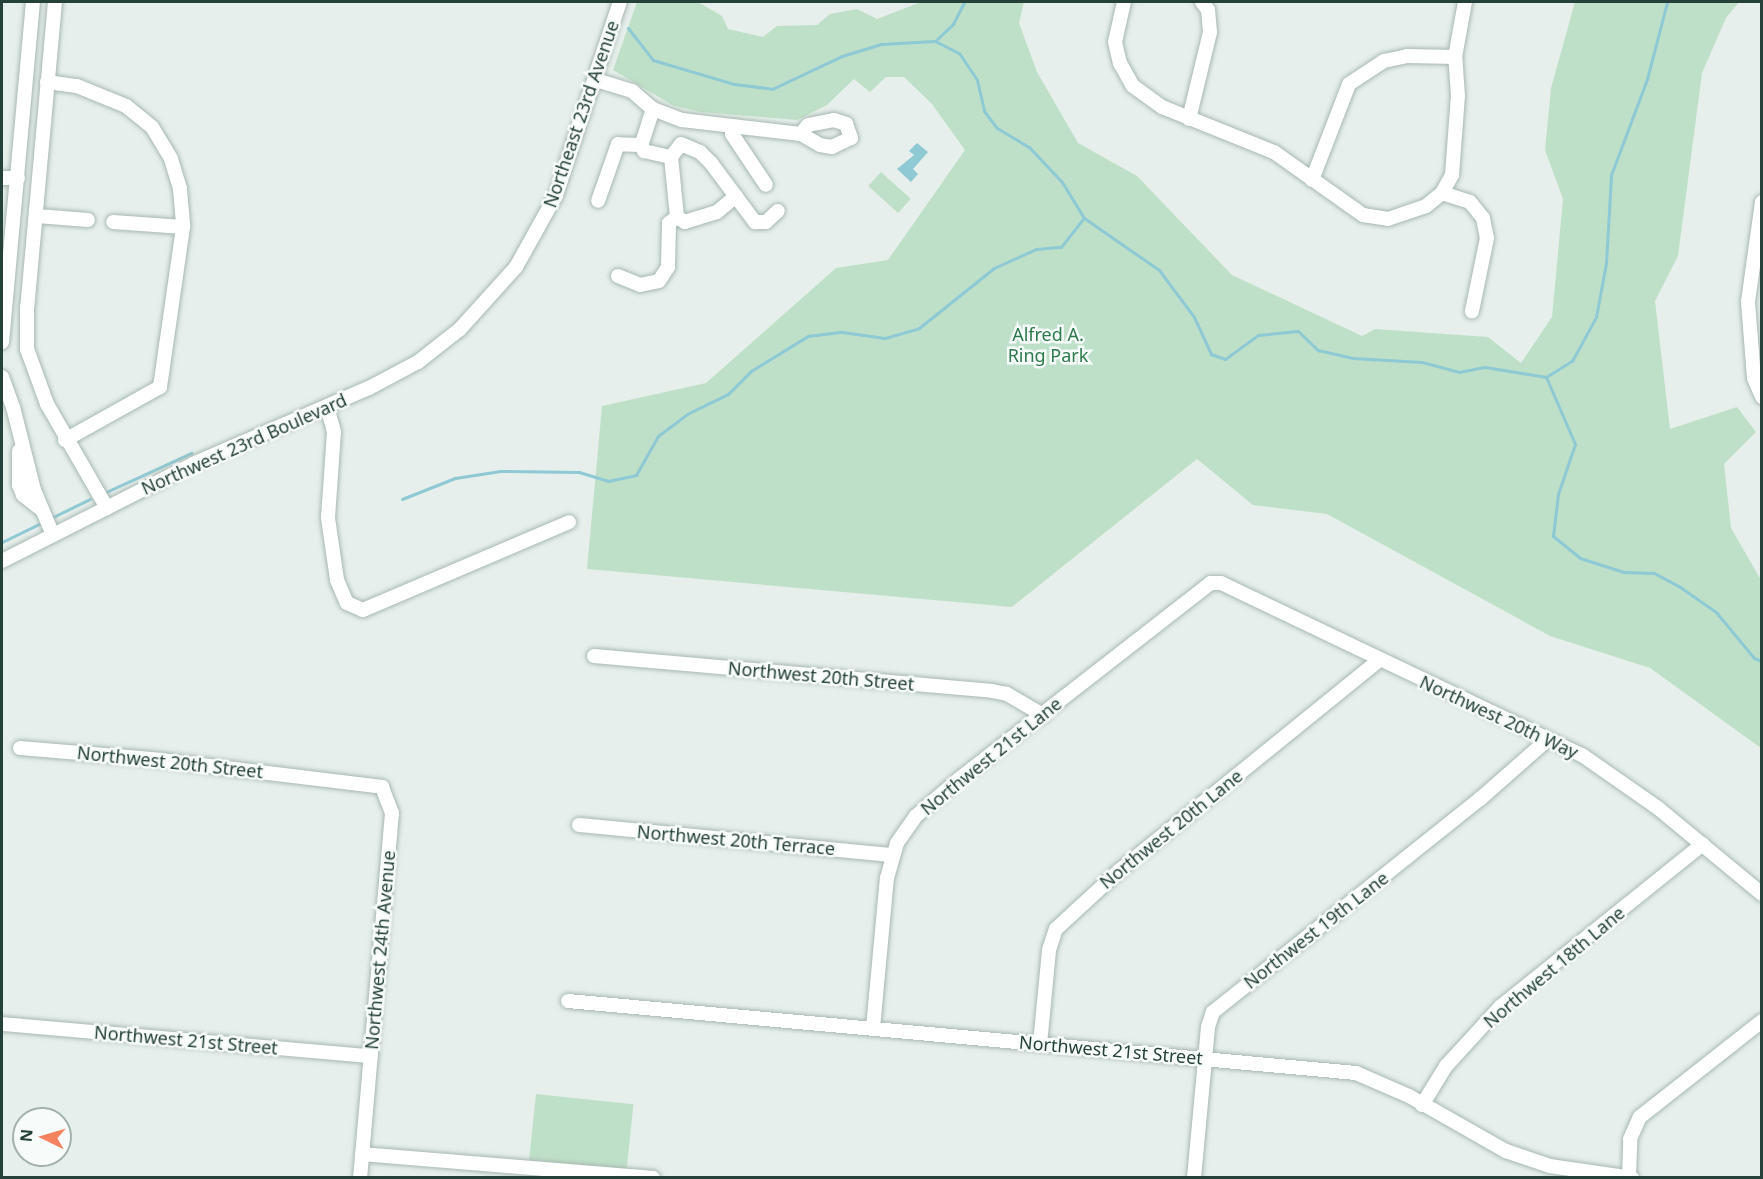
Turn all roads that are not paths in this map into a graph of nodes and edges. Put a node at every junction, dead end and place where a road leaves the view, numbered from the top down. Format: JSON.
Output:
{"nodes":[{"id":1,"x":33,"y":2,"type":"edge"},
{"id":2,"x":55,"y":2,"type":"edge"},
{"id":3,"x":620,"y":2,"type":"edge"},
{"id":4,"x":1124,"y":2,"type":"edge"},
{"id":5,"x":1202,"y":2,"type":"edge"},
{"id":6,"x":1465,"y":2,"type":"edge"},
{"id":7,"x":1455,"y":57,"type":"junction"},
{"id":8,"x":596,"y":80,"type":"junction"},
{"id":9,"x":47,"y":82,"type":"junction"},
{"id":10,"x":653,"y":109,"type":"junction"},
{"id":11,"x":1189,"y":118,"type":"junction"},
{"id":12,"x":700,"y":124,"type":"junction"},
{"id":13,"x":732,"y":126,"type":"junction"},
{"id":14,"x":801,"y":134,"type":"dead end"},
{"id":15,"x":641,"y":145,"type":"junction"},
{"id":16,"x":694,"y":147,"type":"junction"},
{"id":17,"x":671,"y":157,"type":"junction"},
{"id":18,"x":2,"y":178,"type":"edge"},
{"id":19,"x":18,"y":178,"type":"junction"},
{"id":20,"x":1312,"y":180,"type":"junction"},
{"id":21,"x":766,"y":185,"type":"dead end"},
{"id":22,"x":1442,"y":193,"type":"junction"},
{"id":23,"x":736,"y":196,"type":"junction"},
{"id":24,"x":598,"y":201,"type":"dead end"},
{"id":25,"x":1761,"y":202,"type":"edge"},
{"id":26,"x":778,"y":211,"type":"dead end"},
{"id":27,"x":37,"y":216,"type":"junction"},
{"id":28,"x":677,"y":217,"type":"junction"},
{"id":29,"x":88,"y":220,"type":"dead end"},
{"id":30,"x":113,"y":222,"type":"dead end"},
{"id":31,"x":183,"y":227,"type":"junction"},
{"id":32,"x":618,"y":276,"type":"dead end"},
{"id":33,"x":1472,"y":310,"type":"dead end"},
{"id":34,"x":477,"y":312,"type":"joint"},
{"id":35,"x":2,"y":342,"type":"edge"},
{"id":36,"x":2,"y":377,"type":"edge"},
{"id":37,"x":1761,"y":397,"type":"edge"},
{"id":38,"x":327,"y":407,"type":"junction"},
{"id":39,"x":65,"y":440,"type":"junction"},
{"id":40,"x":107,"y":508,"type":"junction"},
{"id":41,"x":569,"y":522,"type":"dead end"},
{"id":42,"x":53,"y":535,"type":"junction"},
{"id":43,"x":2,"y":561,"type":"edge"},
{"id":44,"x":1211,"y":583,"type":"joint"},
{"id":45,"x":594,"y":656,"type":"dead end"},
{"id":46,"x":1379,"y":660,"type":"junction"},
{"id":47,"x":1043,"y":715,"type":"junction"},
{"id":48,"x":1546,"y":741,"type":"junction"},
{"id":49,"x":20,"y":748,"type":"dead end"},
{"id":50,"x":321,"y":777,"type":"joint"},
{"id":51,"x":579,"y":825,"type":"dead end"},
{"id":52,"x":1703,"y":844,"type":"junction"},
{"id":53,"x":892,"y":855,"type":"junction"},
{"id":54,"x":1761,"y":894,"type":"edge"},
{"id":55,"x":567,"y":1001,"type":"dead end"},
{"id":56,"x":1761,"y":1021,"type":"edge"},
{"id":57,"x":2,"y":1024,"type":"edge"},
{"id":58,"x":873,"y":1028,"type":"junction"},
{"id":59,"x":1040,"y":1044,"type":"junction"},
{"id":60,"x":371,"y":1056,"type":"junction"},
{"id":61,"x":1205,"y":1058,"type":"junction"},
{"id":62,"x":1422,"y":1105,"type":"junction"},
{"id":63,"x":362,"y":1154,"type":"junction"},
{"id":64,"x":1631,"y":1177,"type":"edge"},
{"id":65,"x":360,"y":1178,"type":"edge"},
{"id":66,"x":653,"y":1178,"type":"edge"},
{"id":67,"x":1194,"y":1178,"type":"edge"}],
"edges":[{"from":1,"to":19,"type":"street"},
{"from":2,"to":9,"type":"street"},
{"from":3,"to":8,"type":"street","name":"Northeast 23rd Avenue"},
{"from":4,"to":11,"type":"street"},
{"from":5,"to":11,"type":"street"},
{"from":6,"to":7,"type":"street"},
{"from":7,"to":20,"type":"street"},
{"from":7,"to":22,"type":"street"},
{"from":8,"to":10,"type":"street"},
{"from":8,"to":34,"type":"street","name":"Northeast 23rd Avenue"},
{"from":9,"to":27,"type":"street"},
{"from":9,"to":31,"type":"street"},
{"from":10,"to":12,"type":"street"},
{"from":10,"to":15,"type":"street"},
{"from":11,"to":20,"type":"street"},
{"from":12,"to":13,"type":"street"},
{"from":12,"to":16,"type":"street"},
{"from":13,"to":14,"type":"street"},
{"from":13,"to":21,"type":"street"},
{"from":15,"to":17,"type":"street"},
{"from":15,"to":24,"type":"street"},
{"from":16,"to":17,"type":"street"},
{"from":16,"to":23,"type":"street"},
{"from":17,"to":28,"type":"street"},
{"from":18,"to":19,"type":"street"},
{"from":19,"to":35,"type":"street"},
{"from":20,"to":22,"type":"street"},
{"from":22,"to":33,"type":"street"},
{"from":23,"to":26,"type":"street"},
{"from":23,"to":28,"type":"street"},
{"from":25,"to":37,"type":"street"},
{"from":27,"to":29,"type":"street"},
{"from":27,"to":39,"type":"street"},
{"from":28,"to":32,"type":"street"},
{"from":30,"to":31,"type":"street"},
{"from":31,"to":39,"type":"street"},
{"from":34,"to":38,"type":"street","name":"Northwest 23rd Boulevard"},
{"from":36,"to":42,"type":"street"},
{"from":38,"to":40,"type":"street","name":"Northwest 23rd Boulevard"},
{"from":38,"to":41,"type":"street"},
{"from":39,"to":40,"type":"street"},
{"from":40,"to":42,"type":"street","name":"Northwest 23rd Boulevard"},
{"from":42,"to":43,"type":"street","name":"Northwest 23rd Boulevard"},
{"from":44,"to":46,"type":"street","name":"Northwest 20th Way"},
{"from":44,"to":47,"type":"street","name":"Northwest 21st Lane"},
{"from":45,"to":47,"type":"street","name":"Northwest 20th Street"},
{"from":46,"to":48,"type":"street","name":"Northwest 20th Way"},
{"from":46,"to":59,"type":"street","name":"Northwest 20th Lane"},
{"from":47,"to":53,"type":"street","name":"Northwest 21st Lane"},
{"from":48,"to":52,"type":"street","name":"Northwest 20th Way"},
{"from":48,"to":61,"type":"street","name":"Northwest 19th Lane"},
{"from":49,"to":50,"type":"street","name":"Northwest 20th Street"},
{"from":50,"to":60,"type":"street","name":"Northwest 24th Avenue"},
{"from":51,"to":53,"type":"street","name":"Northwest 20th Terrace"},
{"from":52,"to":54,"type":"street","name":"Northwest 20th Way"},
{"from":52,"to":62,"type":"street","name":"Northwest 18th Lane"},
{"from":53,"to":58,"type":"street","name":"Northwest 21st Lane"},
{"from":55,"to":58,"type":"street","name":"Northwest 21st Street"},
{"from":56,"to":64,"type":"street"},
{"from":57,"to":60,"type":"street","name":"Northwest 21st Street"},
{"from":58,"to":59,"type":"street","name":"Northwest 21st Street"},
{"from":59,"to":61,"type":"street","name":"Northwest 21st Street"},
{"from":60,"to":63,"type":"street","name":"Northwest 24th Avenue"},
{"from":61,"to":62,"type":"street","name":"Northwest 21st Street"},
{"from":61,"to":67,"type":"street","name":"Northwest 19th Lane"},
{"from":62,"to":64,"type":"street","name":"Northwest 21st Street"},
{"from":63,"to":65,"type":"street","name":"Northwest 24th Avenue"},
{"from":63,"to":66,"type":"street"}]}
